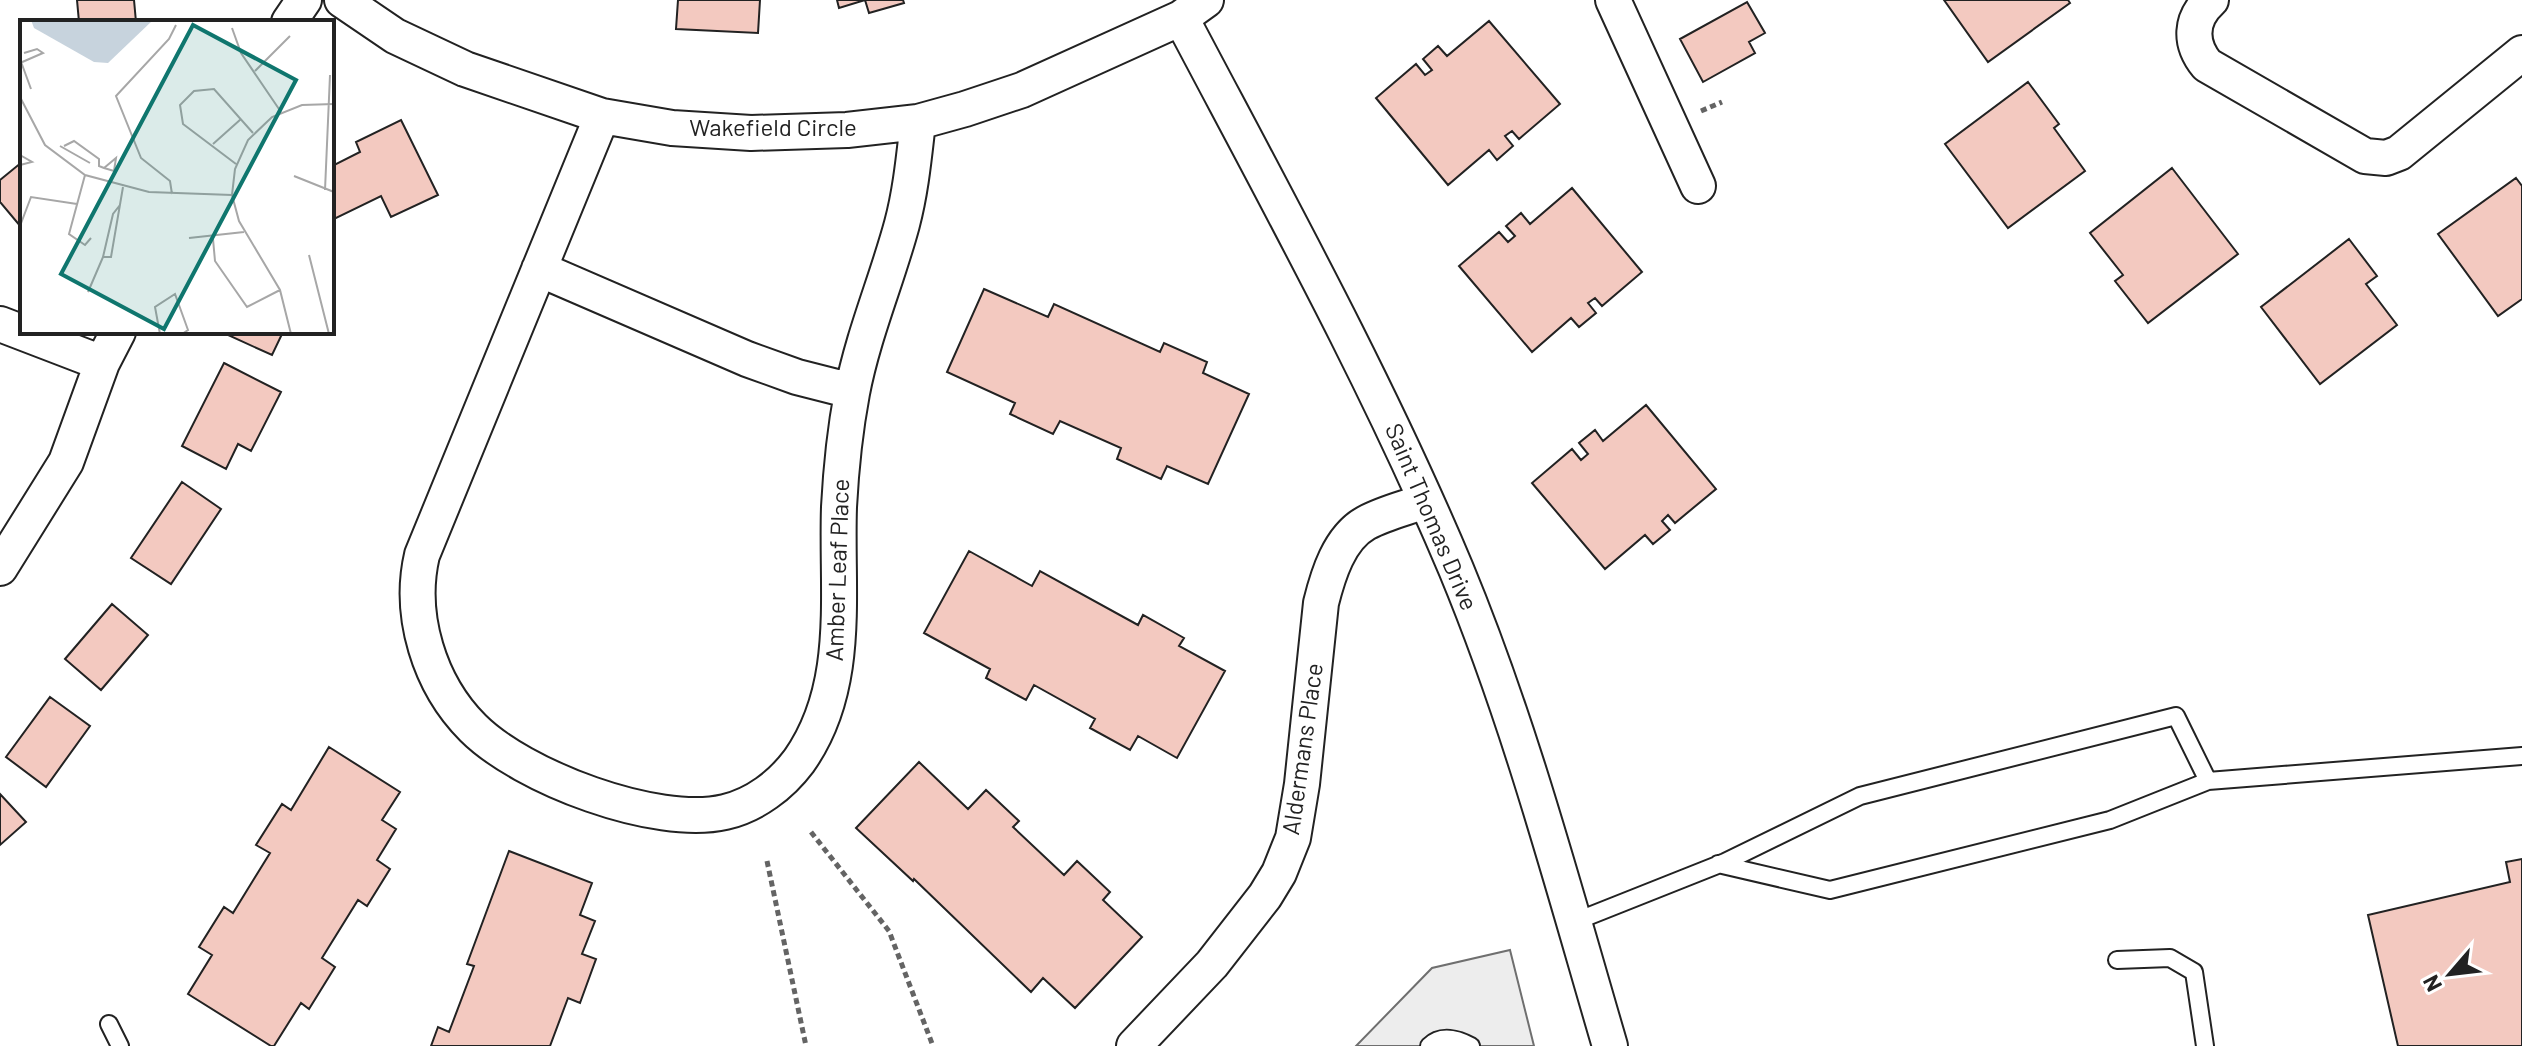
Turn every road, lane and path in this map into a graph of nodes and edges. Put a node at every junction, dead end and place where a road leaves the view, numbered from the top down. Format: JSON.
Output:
{"nodes":[{"id":1,"x":304,"y":0,"type":"edge"},
{"id":2,"x":342,"y":0,"type":"edge"},
{"id":3,"x":1613,"y":0,"type":"edge"},
{"id":4,"x":2211,"y":0,"type":"edge"},
{"id":5,"x":1193,"y":9,"type":"edge"},
{"id":6,"x":290,"y":20,"type":"edge"},
{"id":7,"x":2522,"y":53,"type":"edge"},
{"id":8,"x":602,"y":116,"type":"junction"},
{"id":9,"x":918,"y":122,"type":"junction"},
{"id":10,"x":1698,"y":186,"type":"dead end"},
{"id":11,"x":539,"y":269,"type":"junction"},
{"id":12,"x":0,"y":324,"type":"edge"},
{"id":13,"x":20,"y":332,"type":"edge"},
{"id":14,"x":26,"y":334,"type":"edge"},
{"id":15,"x":117,"y":334,"type":"edge"},
{"id":16,"x":102,"y":363,"type":"junction"},
{"id":17,"x":852,"y":391,"type":"junction"},
{"id":18,"x":1425,"y":501,"type":"junction"},
{"id":19,"x":0,"y":568,"type":"edge"},
{"id":20,"x":2522,"y":756,"type":"edge"},
{"id":21,"x":2208,"y":781,"type":"junction"},
{"id":22,"x":811,"y":832,"type":"dead end"},
{"id":23,"x":767,"y":861,"type":"dead end"},
{"id":24,"x":1718,"y":864,"type":"junction"},
{"id":25,"x":1574,"y":922,"type":"junction"},
{"id":26,"x":2117,"y":960,"type":"dead end"},
{"id":27,"x":109,"y":1024,"type":"dead end"},
{"id":28,"x":120,"y":1046,"type":"edge"},
{"id":29,"x":806,"y":1046,"type":"edge"},
{"id":30,"x":933,"y":1046,"type":"edge"},
{"id":31,"x":1134,"y":1046,"type":"edge"},
{"id":32,"x":1429,"y":1046,"type":"edge"},
{"id":33,"x":1471,"y":1046,"type":"edge"},
{"id":34,"x":1610,"y":1046,"type":"edge"},
{"id":35,"x":2205,"y":1046,"type":"edge"}],
"edges":[{"from":1,"to":6,"type":"street"},
{"from":2,"to":8,"type":"street","name":"Wakefield Circle"},
{"from":3,"to":10,"type":"street"},
{"from":4,"to":7,"type":"street"},
{"from":5,"to":9,"type":"street","name":"Wakefield Circle"},
{"from":5,"to":18,"type":"street","name":"Saint Thomas Drive"},
{"from":8,"to":9,"type":"street","name":"Wakefield Circle"},
{"from":8,"to":11,"type":"street","name":"Amber Leaf Place"},
{"from":9,"to":17,"type":"street","name":"Amber Leaf Place"},
{"from":11,"to":17,"type":"street"},
{"from":11,"to":17,"type":"street","name":"Amber Leaf Place"},
{"from":12,"to":13,"type":"street"},
{"from":14,"to":16,"type":"street"},
{"from":15,"to":16,"type":"street"},
{"from":16,"to":19,"type":"street"},
{"from":18,"to":25,"type":"street","name":"Saint Thomas Drive"},
{"from":18,"to":31,"type":"street","name":"Aldermans Place"},
{"from":20,"to":21,"type":"lane"},
{"from":21,"to":24,"type":"lane"},
{"from":21,"to":24,"type":"lane"},
{"from":22,"to":30,"type":"path"},
{"from":23,"to":29,"type":"path"},
{"from":24,"to":25,"type":"lane"},
{"from":25,"to":34,"type":"street","name":"Saint Thomas Drive"},
{"from":26,"to":35,"type":"lane"},
{"from":27,"to":28,"type":"lane"},
{"from":32,"to":33,"type":"lane"}]}
